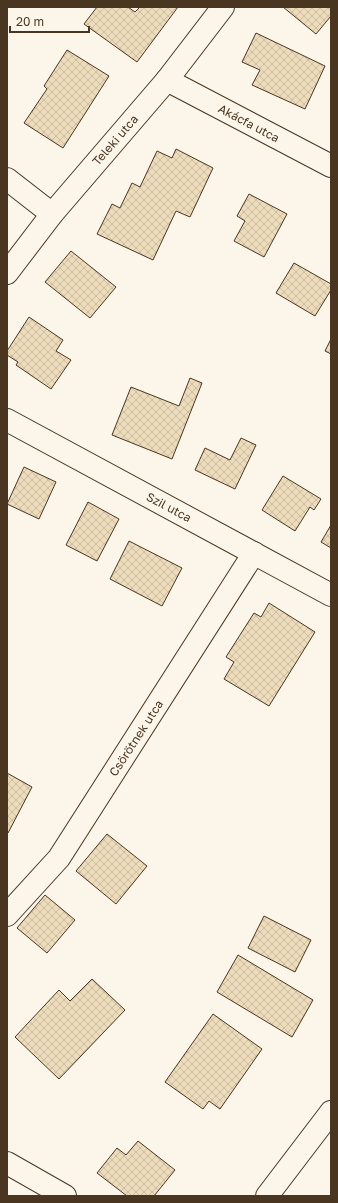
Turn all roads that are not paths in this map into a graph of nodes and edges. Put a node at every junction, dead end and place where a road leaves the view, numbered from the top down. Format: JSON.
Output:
{"nodes":[{"id":1,"x":223,"y":7,"type":"edge"},
{"id":2,"x":167,"y":80,"type":"junction"},
{"id":3,"x":331,"y":166,"type":"edge"},
{"id":4,"x":7,"y":179,"type":"edge"},
{"id":5,"x":52,"y":214,"type":"junction"},
{"id":6,"x":7,"y":273,"type":"edge"},
{"id":7,"x":7,"y":420,"type":"edge"},
{"id":8,"x":254,"y":553,"type":"junction"},
{"id":9,"x":331,"y":595,"type":"edge"},
{"id":10,"x":7,"y":915,"type":"edge"},
{"id":11,"x":331,"y":1112,"type":"edge"},
{"id":12,"x":7,"y":1163,"type":"edge"},
{"id":13,"x":65,"y":1196,"type":"edge"},
{"id":14,"x":267,"y":1196,"type":"edge"}],
"edges":[{"from":1,"to":2,"type":"street","name":"Teleki utca"},
{"from":2,"to":3,"type":"street","name":"Akácfa utca"},
{"from":2,"to":5,"type":"street","name":"Teleki utca"},
{"from":4,"to":5,"type":"street"},
{"from":5,"to":6,"type":"street","name":"Teleki utca"},
{"from":7,"to":8,"type":"street","name":"Szil utca"},
{"from":8,"to":9,"type":"street","name":"Szil utca"},
{"from":8,"to":10,"type":"street","name":"Csörötnek utca"},
{"from":11,"to":14,"type":"street"},
{"from":12,"to":13,"type":"street"}]}
